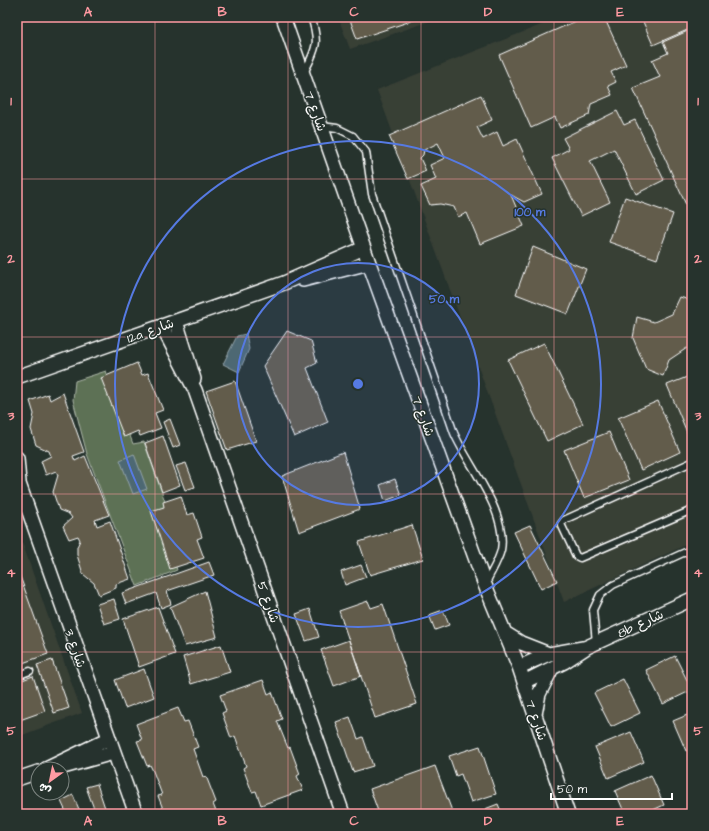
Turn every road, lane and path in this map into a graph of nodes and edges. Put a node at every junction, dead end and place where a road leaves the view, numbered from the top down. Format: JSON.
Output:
{"nodes":[{"id":1,"x":283,"y":17,"type":"edge"},
{"id":2,"x":311,"y":17,"type":"edge"},
{"id":3,"x":303,"y":74,"type":"junction"},
{"id":4,"x":322,"y":126,"type":"junction"},
{"id":5,"x":364,"y":248,"type":"junction"},
{"id":6,"x":369,"y":264,"type":"junction"},
{"id":7,"x":284,"y":283,"type":"junction"},
{"id":8,"x":176,"y":321,"type":"junction"},
{"id":9,"x":162,"y":326,"type":"junction"},
{"id":10,"x":17,"y":378,"type":"edge"},
{"id":11,"x":195,"y":390,"type":"junction"},
{"id":12,"x":17,"y":458,"type":"edge"},
{"id":13,"x":692,"y":462,"type":"edge"},
{"id":14,"x":18,"y":480,"type":"edge"},
{"id":15,"x":692,"y":510,"type":"edge"},
{"id":16,"x":692,"y":549,"type":"edge"},
{"id":17,"x":485,"y":584,"type":"junction"},
{"id":18,"x":692,"y":599,"type":"edge"},
{"id":19,"x":505,"y":633,"type":"junction"},
{"id":20,"x":592,"y":645,"type":"junction"},
{"id":21,"x":549,"y":654,"type":"junction"},
{"id":22,"x":519,"y":667,"type":"junction"},
{"id":23,"x":552,"y":668,"type":"junction"},
{"id":24,"x":30,"y":671,"type":"dead end"},
{"id":25,"x":17,"y":676,"type":"edge"},
{"id":26,"x":524,"y":682,"type":"junction"},
{"id":27,"x":535,"y":714,"type":"junction"},
{"id":28,"x":108,"y":739,"type":"junction"},
{"id":29,"x":113,"y":753,"type":"junction"},
{"id":30,"x":63,"y":761,"type":"edge"},
{"id":31,"x":70,"y":765,"type":"edge"},
{"id":32,"x":30,"y":775,"type":"edge"},
{"id":33,"x":17,"y":779,"type":"edge"},
{"id":34,"x":136,"y":814,"type":"edge"},
{"id":35,"x":343,"y":814,"type":"edge"},
{"id":36,"x":568,"y":814,"type":"edge"}],
"edges":[{"from":1,"to":3,"type":"street","name":"شارع 7"},
{"from":2,"to":3,"type":"lane"},
{"from":3,"to":4,"type":"street","name":"شارع 7"},
{"from":4,"to":5,"type":"street","name":"شارع 7"},
{"from":4,"to":17,"type":"lane"},
{"from":5,"to":6,"type":"street","name":"شارع 7"},
{"from":5,"to":7,"type":"street","name":"12a شارع"},
{"from":6,"to":7,"type":"street","name":"12a شارع"},
{"from":6,"to":17,"type":"street","name":"شارع 7"},
{"from":7,"to":8,"type":"street","name":"12a شارع"},
{"from":8,"to":9,"type":"street","name":"12a شارع"},
{"from":8,"to":11,"type":"street","name":"شارع 5"},
{"from":9,"to":10,"type":"street","name":"12a شارع"},
{"from":9,"to":11,"type":"street","name":"شارع 5"},
{"from":11,"to":35,"type":"street","name":"شارع 5"},
{"from":12,"to":14,"type":"street","name":"شارع 3"},
{"from":13,"to":15,"type":"lane"},
{"from":14,"to":28,"type":"street","name":"شارع 3"},
{"from":16,"to":20,"type":"lane"},
{"from":17,"to":19,"type":"street","name":"شارع 7"},
{"from":18,"to":20,"type":"street","name":"8b شارع"},
{"from":19,"to":21,"type":"street","name":"8b شارع"},
{"from":19,"to":22,"type":"street","name":"شارع 7"},
{"from":20,"to":21,"type":"street","name":"8b شارع"},
{"from":20,"to":23,"type":"street","name":"8b شارع"},
{"from":21,"to":22,"type":"street","name":"8b شارع"},
{"from":22,"to":26,"type":"street","name":"شارع 7"},
{"from":23,"to":26,"type":"street","name":"8b شارع"},
{"from":23,"to":27,"type":"street"},
{"from":24,"to":25,"type":"lane"},
{"from":26,"to":27,"type":"street","name":"شارع 7"},
{"from":27,"to":36,"type":"street","name":"شارع 7"},
{"from":28,"to":29,"type":"street","name":"شارع 3"},
{"from":28,"to":30,"type":"street"},
{"from":29,"to":31,"type":"street"},
{"from":29,"to":34,"type":"street","name":"شارع 3"},
{"from":32,"to":33,"type":"street"}]}
